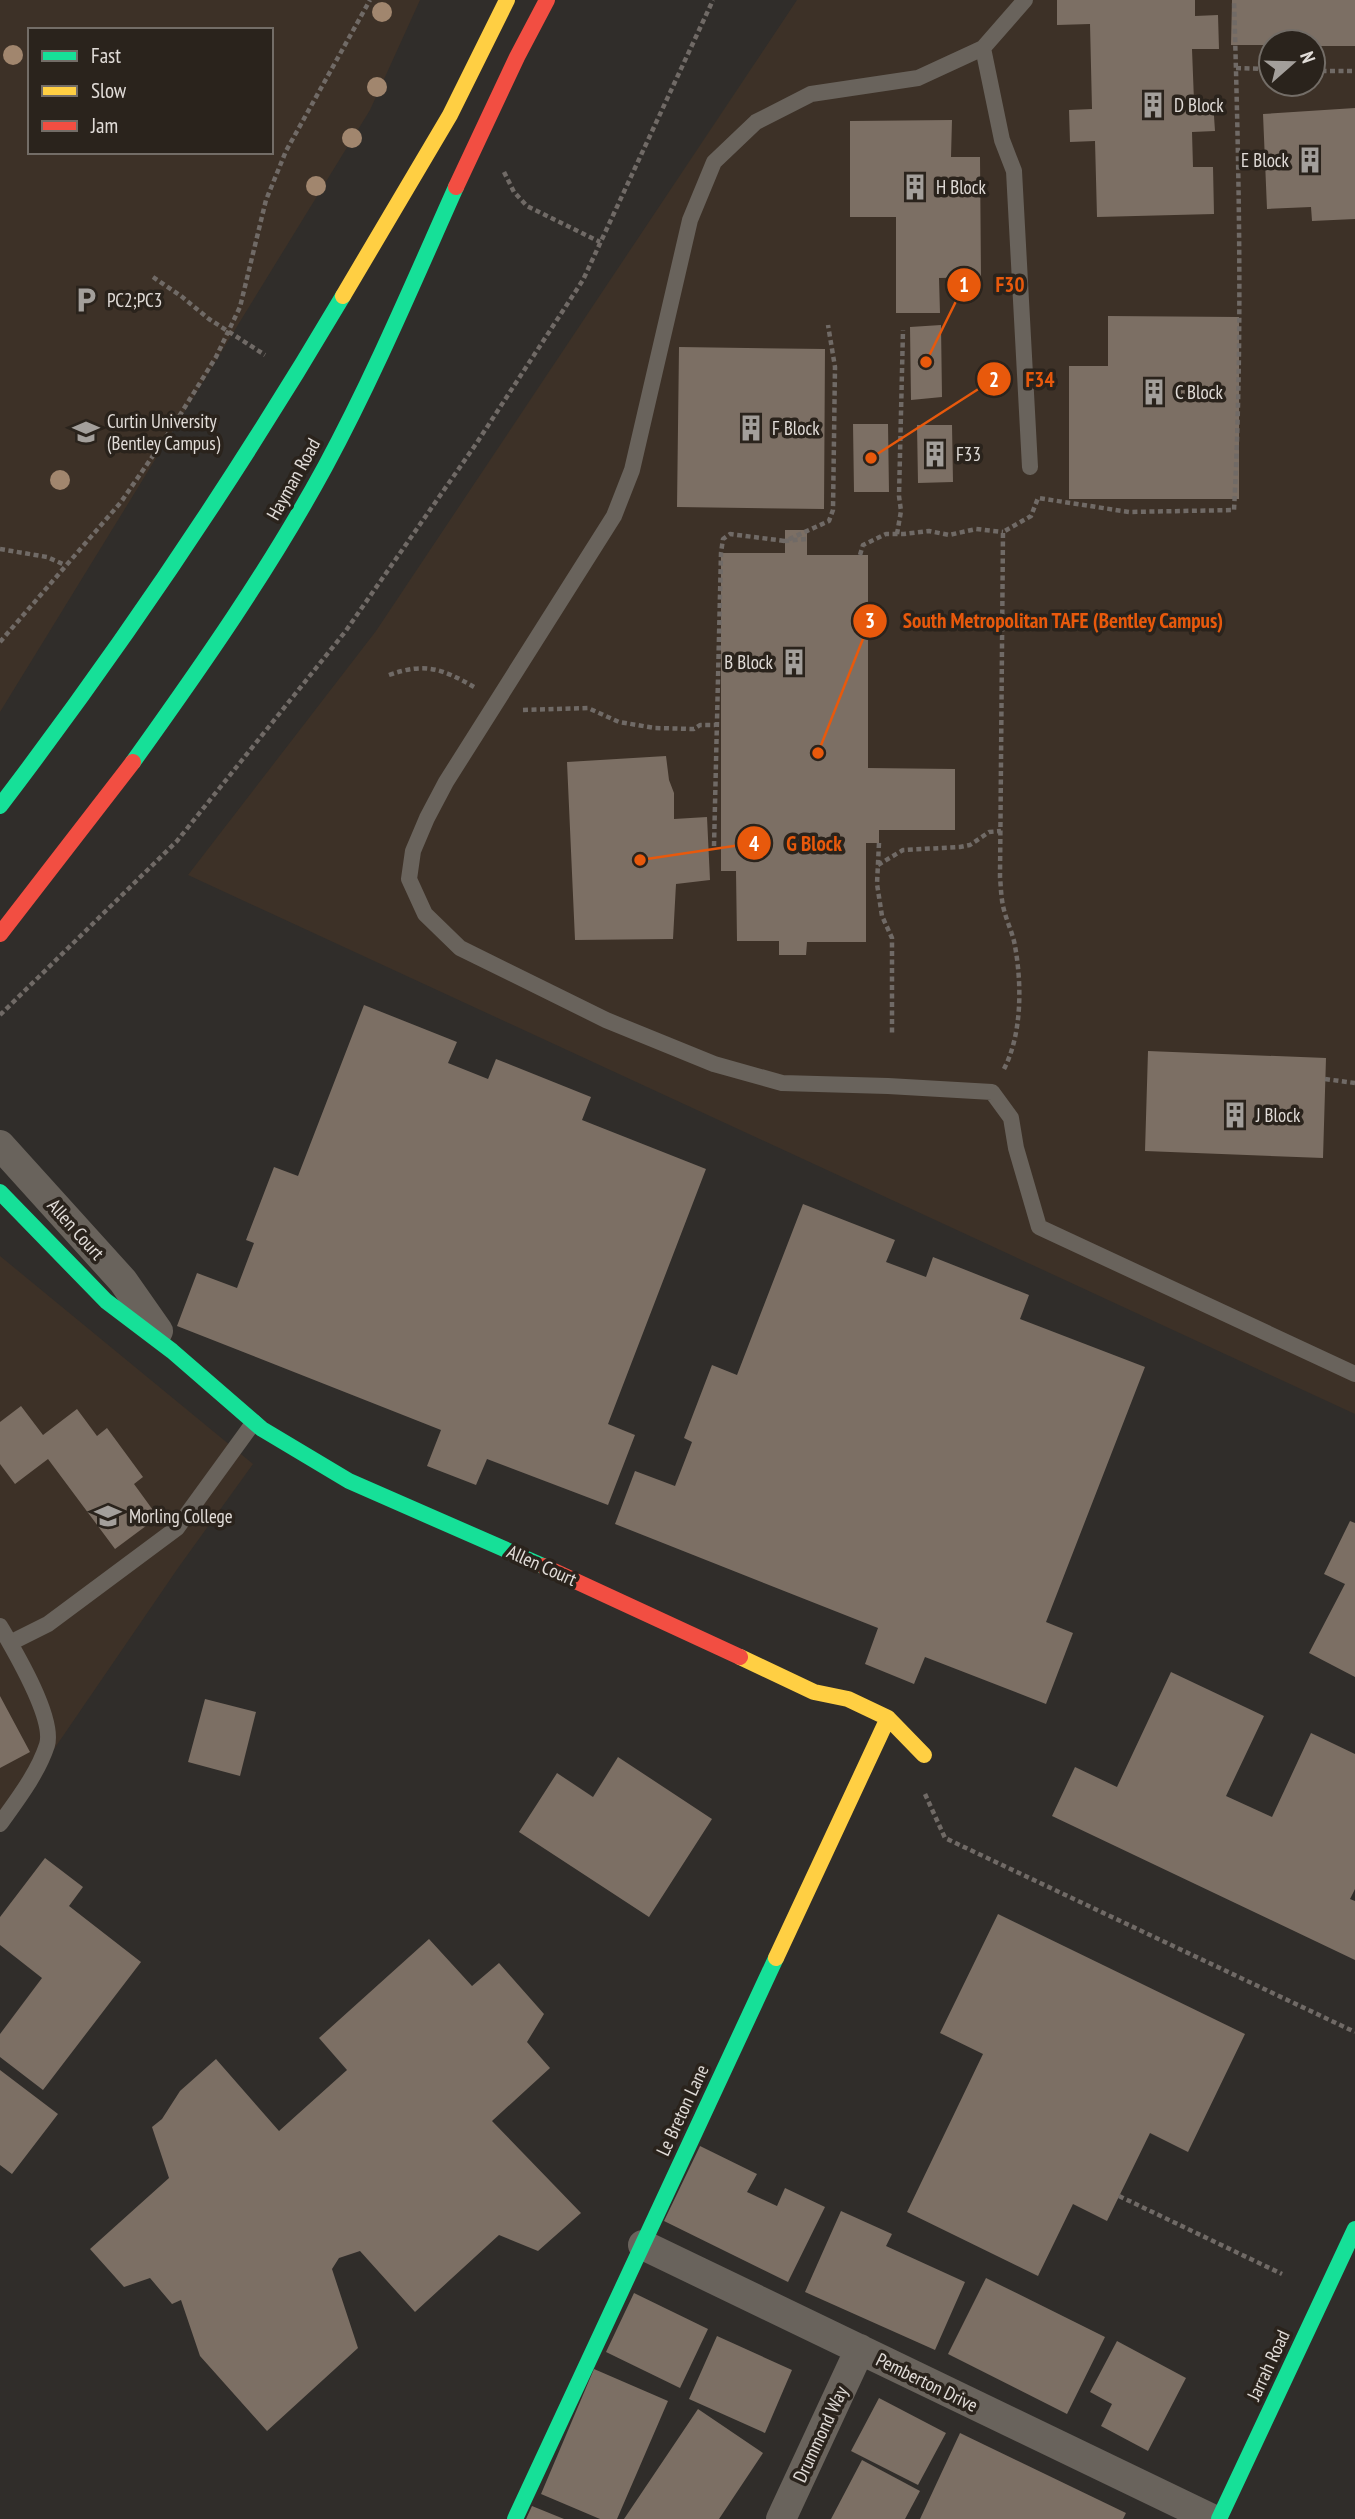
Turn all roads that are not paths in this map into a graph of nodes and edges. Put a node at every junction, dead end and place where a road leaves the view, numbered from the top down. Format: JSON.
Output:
{"nodes":[{"id":1,"x":507,"y":0,"type":"edge"},
{"id":2,"x":547,"y":0,"type":"edge"},
{"id":3,"x":1025,"y":0,"type":"edge"},
{"id":4,"x":983,"y":48,"type":"junction"},
{"id":5,"x":1030,"y":467,"type":"dead end"},
{"id":6,"x":0,"y":806,"type":"edge"},
{"id":7,"x":0,"y":934,"type":"edge"},
{"id":8,"x":0,"y":1145,"type":"edge"},
{"id":9,"x":0,"y":1192,"type":"edge"},
{"id":10,"x":172,"y":1351,"type":"junction"},
{"id":11,"x":1355,"y":1374,"type":"edge"},
{"id":12,"x":254,"y":1422,"type":"junction"},
{"id":13,"x":0,"y":1626,"type":"edge"},
{"id":14,"x":10,"y":1643,"type":"junction"},
{"id":15,"x":888,"y":1718,"type":"junction"},
{"id":16,"x":925,"y":1755,"type":"road end"},
{"id":17,"x":0,"y":1824,"type":"edge"},
{"id":18,"x":1355,"y":2230,"type":"edge"},
{"id":19,"x":643,"y":2245,"type":"junction"},
{"id":20,"x":860,"y":2349,"type":"junction"},
{"id":21,"x":515,"y":2519,"type":"edge"},
{"id":22,"x":781,"y":2519,"type":"edge"},
{"id":23,"x":1212,"y":2519,"type":"edge"},
{"id":24,"x":1219,"y":2519,"type":"edge"}],
"edges":[{"from":1,"to":6,"type":"street"},
{"from":2,"to":7,"type":"street","name":"Hayman Road"},
{"from":3,"to":4,"type":"lane"},
{"from":4,"to":5,"type":"lane"},
{"from":4,"to":11,"type":"lane"},
{"from":8,"to":10,"type":"street","name":"Allen Court"},
{"from":9,"to":10,"type":"street","name":"Allen Court"},
{"from":10,"to":12,"type":"street","name":"Allen Court"},
{"from":12,"to":14,"type":"lane"},
{"from":12,"to":15,"type":"street","name":"Allen Court"},
{"from":13,"to":14,"type":"lane"},
{"from":14,"to":17,"type":"lane"},
{"from":15,"to":16,"type":"street","name":"Allen Court"},
{"from":15,"to":19,"type":"street","name":"Le Breton Lane"},
{"from":18,"to":24,"type":"street","name":"Jarrah Road"},
{"from":19,"to":20,"type":"street","name":"Pemberton Drive"},
{"from":19,"to":21,"type":"street","name":"Le Breton Lane"},
{"from":20,"to":22,"type":"street","name":"Drummond Way"},
{"from":20,"to":23,"type":"street","name":"Pemberton Drive"}]}
